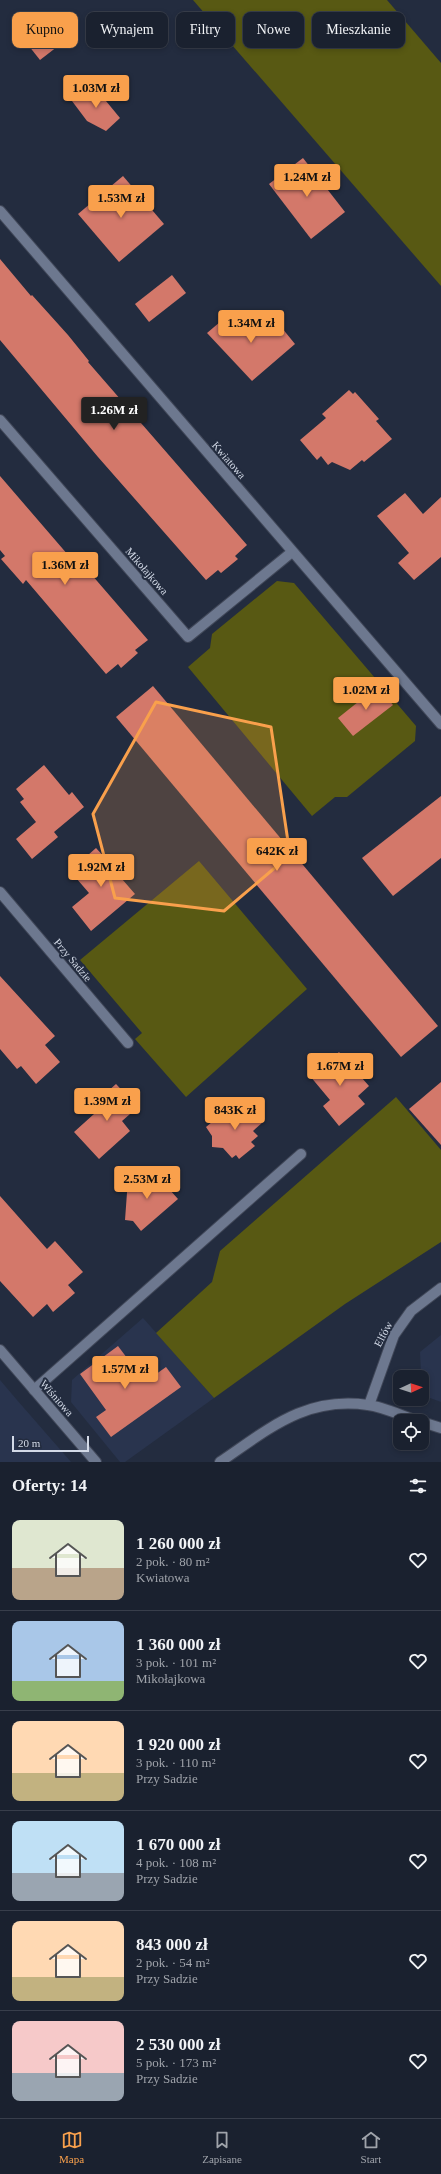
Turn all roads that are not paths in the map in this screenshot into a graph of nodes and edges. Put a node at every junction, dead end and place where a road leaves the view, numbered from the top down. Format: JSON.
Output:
{"nodes":[{"id":1,"x":0,"y":211,"type":"edge"},
{"id":2,"x":0,"y":420,"type":"edge"},
{"id":3,"x":292,"y":552,"type":"junction"},
{"id":4,"x":437,"y":712,"type":"edge"},
{"id":5,"x":441,"y":724,"type":"edge"},
{"id":6,"x":0,"y":892,"type":"edge"},
{"id":7,"x":128,"y":1043,"type":"dead end"},
{"id":8,"x":301,"y":1154,"type":"dead end"},
{"id":9,"x":441,"y":1288,"type":"edge"},
{"id":10,"x":0,"y":1350,"type":"edge"},
{"id":11,"x":34,"y":1390,"type":"junction"},
{"id":12,"x":369,"y":1405,"type":"junction"},
{"id":13,"x":397,"y":1414,"type":"edge"},
{"id":14,"x":429,"y":1424,"type":"edge"},
{"id":15,"x":441,"y":1428,"type":"edge"},
{"id":16,"x":96,"y":1462,"type":"edge"},
{"id":17,"x":220,"y":1462,"type":"edge"}],
"edges":[{"from":1,"to":3,"type":"street","name":"Kwiatowa"},
{"from":2,"to":3,"type":"street","name":"Mikołajkowa"},
{"from":3,"to":4,"type":"street","name":"Kwiatowa"},
{"from":4,"to":5,"type":"street","name":"Kwiatowa"},
{"from":6,"to":7,"type":"street","name":"Przy Sadzie"},
{"from":8,"to":11,"type":"street"},
{"from":9,"to":12,"type":"street","name":"Elfów"},
{"from":10,"to":11,"type":"street","name":"Wiśniowa"},
{"from":11,"to":16,"type":"street","name":"Wiśniowa"},
{"from":12,"to":13,"type":"street"},
{"from":12,"to":17,"type":"street"},
{"from":14,"to":15,"type":"street"}]}
